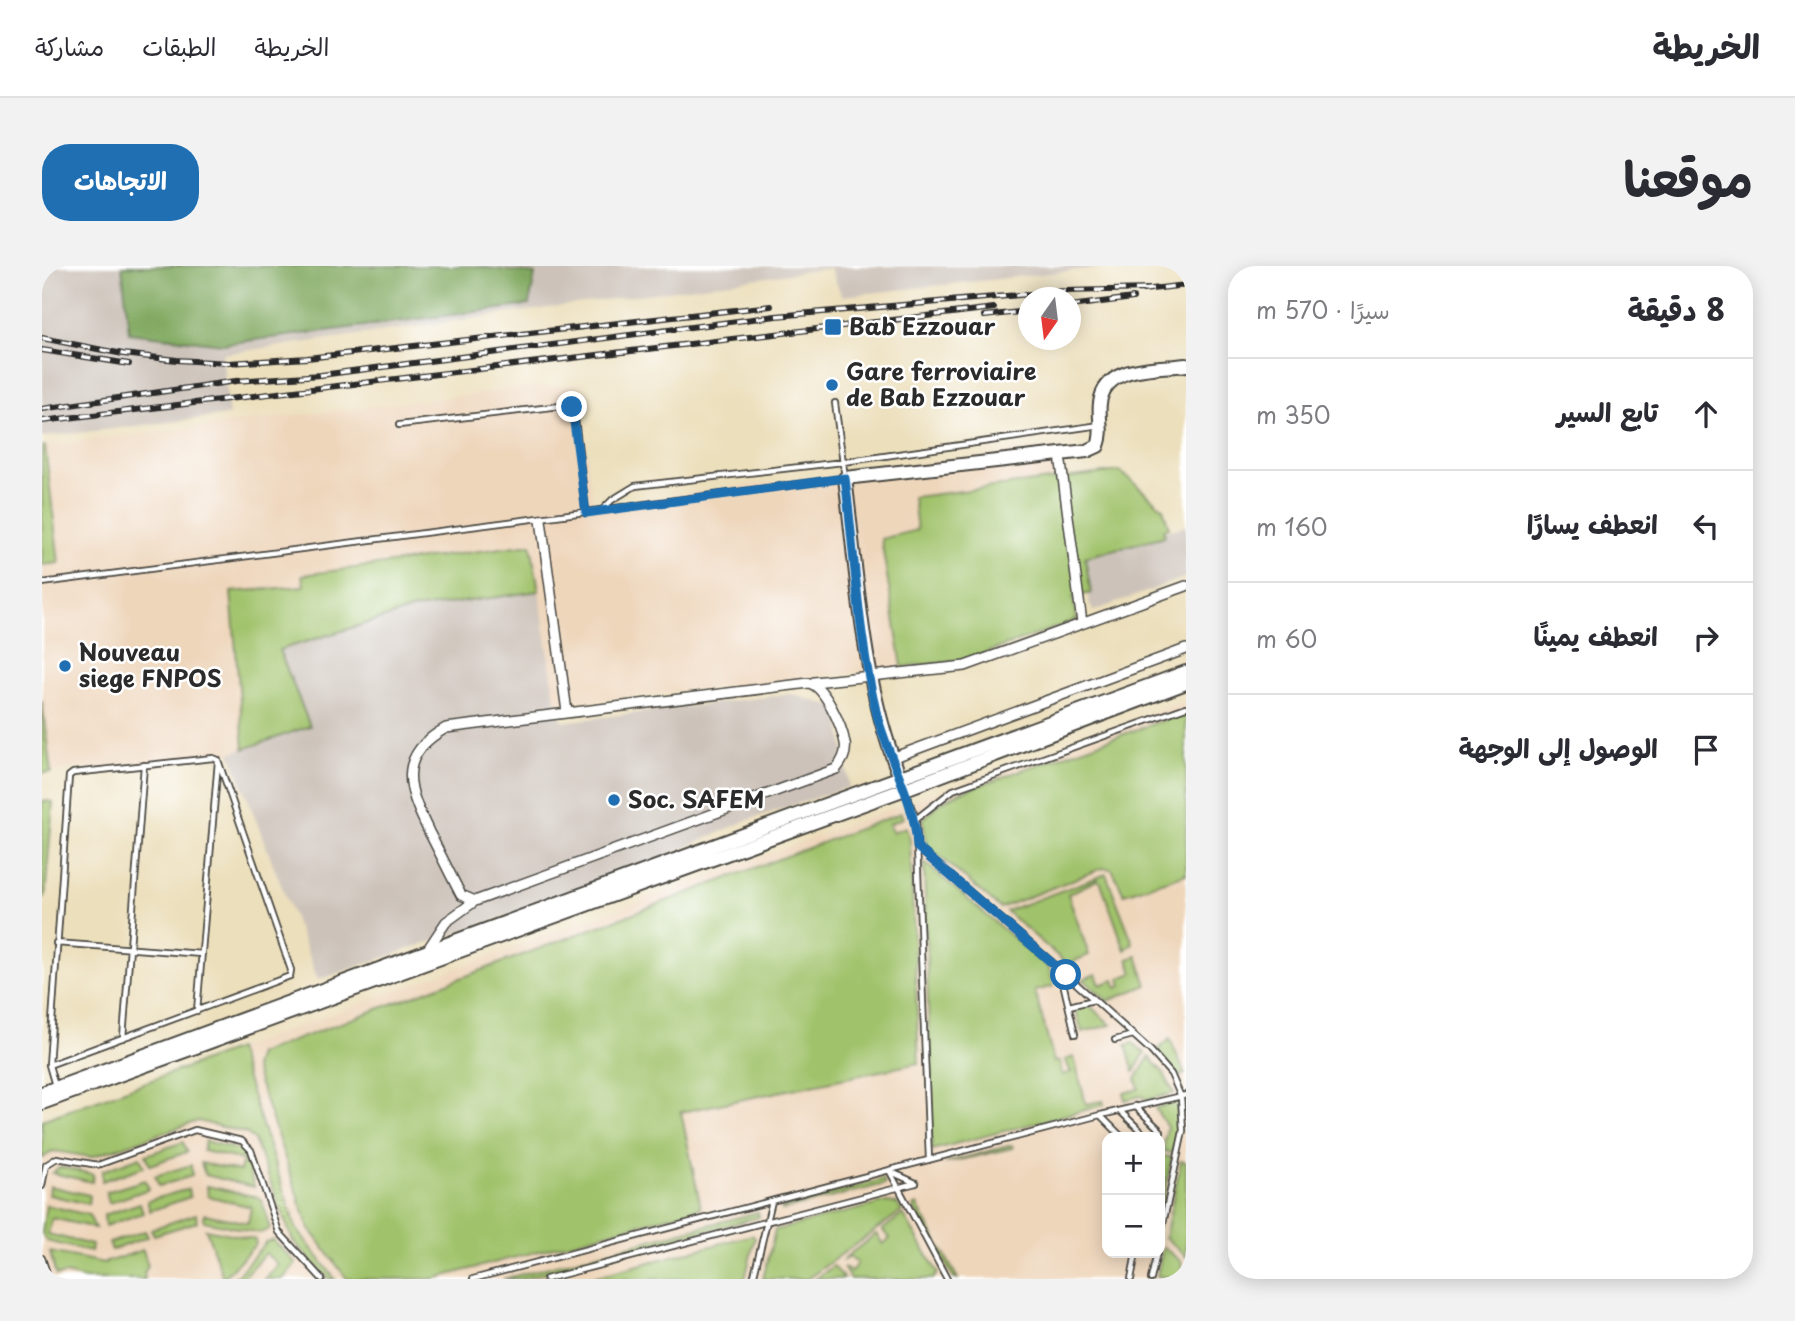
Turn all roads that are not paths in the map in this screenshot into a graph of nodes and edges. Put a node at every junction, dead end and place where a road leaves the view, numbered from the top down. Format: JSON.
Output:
{"nodes":[{"id":1,"x":1186,"y":365,"type":"edge"},
{"id":2,"x":835,"y":403,"type":"dead end"},
{"id":3,"x":399,"y":425,"type":"dead end"},
{"id":4,"x":1101,"y":425,"type":"junction"},
{"id":5,"x":1060,"y":454,"type":"junction"},
{"id":6,"x":843,"y":462,"type":"junction"},
{"id":7,"x":845,"y":478,"type":"junction"},
{"id":8,"x":602,"y":510,"type":"junction"},
{"id":9,"x":586,"y":513,"type":"junction"},
{"id":10,"x":541,"y":520,"type":"junction"},
{"id":11,"x":42,"y":583,"type":"edge"},
{"id":12,"x":1186,"y":586,"type":"edge"},
{"id":13,"x":1082,"y":623,"type":"junction"},
{"id":14,"x":1186,"y":649,"type":"edge"},
{"id":15,"x":1186,"y":672,"type":"edge"},
{"id":16,"x":870,"y":677,"type":"junction"},
{"id":17,"x":809,"y":683,"type":"junction"},
{"id":18,"x":1186,"y":683,"type":"edge"},
{"id":19,"x":1186,"y":708,"type":"edge"},
{"id":20,"x":567,"y":712,"type":"junction"},
{"id":21,"x":892,"y":758,"type":"junction"},
{"id":22,"x":218,"y":760,"type":"junction"},
{"id":23,"x":144,"y":765,"type":"junction"},
{"id":24,"x":899,"y":776,"type":"junction"},
{"id":25,"x":905,"y":789,"type":"junction"},
{"id":26,"x":916,"y":820,"type":"junction"},
{"id":27,"x":917,"y":847,"type":"junction"},
{"id":28,"x":475,"y":901,"type":"junction"},
{"id":29,"x":56,"y":943,"type":"junction"},
{"id":30,"x":130,"y":948,"type":"junction"},
{"id":31,"x":424,"y":953,"type":"junction"},
{"id":32,"x":202,"y":954,"type":"junction"},
{"id":33,"x":414,"y":968,"type":"junction"},
{"id":34,"x":1060,"y":969,"type":"junction"},
{"id":35,"x":1074,"y":971,"type":"dead end"},
{"id":36,"x":1066,"y":975,"type":"junction"},
{"id":37,"x":1094,"y":1000,"type":"junction"},
{"id":38,"x":1069,"y":1006,"type":"junction"},
{"id":39,"x":197,"y":1011,"type":"junction"},
{"id":40,"x":1075,"y":1034,"type":"dead end"},
{"id":41,"x":1133,"y":1035,"type":"junction"},
{"id":42,"x":123,"y":1038,"type":"junction"},
{"id":43,"x":1115,"y":1040,"type":"dead end"},
{"id":44,"x":49,"y":1065,"type":"junction"},
{"id":45,"x":57,"y":1092,"type":"junction"},
{"id":46,"x":42,"y":1093,"type":"edge"},
{"id":47,"x":1183,"y":1096,"type":"edge"},
{"id":48,"x":42,"y":1103,"type":"edge"},
{"id":49,"x":1135,"y":1106,"type":"junction"},
{"id":50,"x":1119,"y":1110,"type":"junction"},
{"id":51,"x":1100,"y":1115,"type":"junction"},
{"id":52,"x":1117,"y":1132,"type":"edge"},
{"id":53,"x":1142,"y":1132,"type":"edge"},
{"id":54,"x":1161,"y":1132,"type":"edge"},
{"id":55,"x":929,"y":1160,"type":"junction"},
{"id":56,"x":889,"y":1170,"type":"junction"},
{"id":57,"x":42,"y":1186,"type":"edge"},
{"id":58,"x":897,"y":1188,"type":"junction"},
{"id":59,"x":772,"y":1201,"type":"junction"},
{"id":60,"x":1165,"y":1215,"type":"edge"},
{"id":61,"x":766,"y":1222,"type":"junction"},
{"id":62,"x":42,"y":1258,"type":"edge"},
{"id":63,"x":1135,"y":1258,"type":"edge"},
{"id":64,"x":1156,"y":1258,"type":"edge"},
{"id":65,"x":49,"y":1279,"type":"edge"},
{"id":66,"x":323,"y":1279,"type":"edge"},
{"id":67,"x":473,"y":1279,"type":"edge"},
{"id":68,"x":546,"y":1279,"type":"edge"},
{"id":69,"x":753,"y":1279,"type":"edge"},
{"id":70,"x":947,"y":1279,"type":"edge"},
{"id":71,"x":1131,"y":1279,"type":"edge"},
{"id":72,"x":1151,"y":1279,"type":"edge"}],
"edges":[{"from":1,"to":4,"type":"main road"},
{"from":2,"to":6,"type":"lane"},
{"from":3,"to":9,"type":"lane"},
{"from":4,"to":5,"type":"main road"},
{"from":4,"to":6,"type":"lane"},
{"from":5,"to":7,"type":"main road"},
{"from":5,"to":13,"type":"street"},
{"from":6,"to":7,"type":"lane"},
{"from":6,"to":8,"type":"lane"},
{"from":7,"to":8,"type":"lane"},
{"from":7,"to":16,"type":"main road"},
{"from":8,"to":9,"type":"lane"},
{"from":9,"to":10,"type":"lane"},
{"from":10,"to":11,"type":"lane"},
{"from":10,"to":20,"type":"street"},
{"from":12,"to":13,"type":"street"},
{"from":13,"to":16,"type":"street"},
{"from":14,"to":21,"type":"street"},
{"from":15,"to":24,"type":"main road"},
{"from":16,"to":17,"type":"street"},
{"from":16,"to":21,"type":"main road"},
{"from":17,"to":20,"type":"street"},
{"from":17,"to":28,"type":"street"},
{"from":18,"to":25,"type":"main road"},
{"from":19,"to":26,"type":"lane"},
{"from":20,"to":28,"type":"street"},
{"from":21,"to":24,"type":"main road"},
{"from":22,"to":23,"type":"lane"},
{"from":22,"to":32,"type":"lane"},
{"from":22,"to":39,"type":"lane"},
{"from":23,"to":29,"type":"lane"},
{"from":23,"to":30,"type":"lane"},
{"from":24,"to":25,"type":"main road"},
{"from":24,"to":31,"type":"main road"},
{"from":25,"to":26,"type":"lane"},
{"from":25,"to":33,"type":"main road"},
{"from":26,"to":27,"type":"lane"},
{"from":27,"to":34,"type":"lane"},
{"from":27,"to":55,"type":"lane"},
{"from":28,"to":31,"type":"street"},
{"from":29,"to":30,"type":"lane"},
{"from":29,"to":44,"type":"lane"},
{"from":30,"to":32,"type":"lane"},
{"from":30,"to":42,"type":"lane"},
{"from":31,"to":33,"type":"street"},
{"from":31,"to":45,"type":"main road"},
{"from":32,"to":39,"type":"lane"},
{"from":33,"to":45,"type":"main road"},
{"from":34,"to":36,"type":"lane"},
{"from":34,"to":38,"type":"lane"},
{"from":35,"to":36,"type":"lane"},
{"from":36,"to":37,"type":"lane"},
{"from":37,"to":38,"type":"lane"},
{"from":37,"to":41,"type":"lane"},
{"from":38,"to":40,"type":"lane"},
{"from":39,"to":42,"type":"lane"},
{"from":41,"to":43,"type":"lane"},
{"from":41,"to":47,"type":"lane"},
{"from":42,"to":44,"type":"lane"},
{"from":44,"to":45,"type":"lane"},
{"from":45,"to":46,"type":"main road"},
{"from":45,"to":48,"type":"main road"},
{"from":47,"to":49,"type":"lane"},
{"from":47,"to":60,"type":"lane"},
{"from":49,"to":50,"type":"lane"},
{"from":49,"to":54,"type":"lane"},
{"from":50,"to":51,"type":"lane"},
{"from":50,"to":53,"type":"lane"},
{"from":51,"to":52,"type":"lane"},
{"from":51,"to":55,"type":"lane"},
{"from":55,"to":56,"type":"lane"},
{"from":56,"to":58,"type":"lane"},
{"from":56,"to":58,"type":"lane"},
{"from":56,"to":59,"type":"lane"},
{"from":57,"to":66,"type":"lane"},
{"from":58,"to":61,"type":"lane"},
{"from":58,"to":70,"type":"lane"},
{"from":59,"to":61,"type":"lane"},
{"from":59,"to":67,"type":"lane"},
{"from":61,"to":68,"type":"lane"},
{"from":61,"to":69,"type":"lane"},
{"from":62,"to":65,"type":"lane"},
{"from":63,"to":71,"type":"lane"},
{"from":64,"to":72,"type":"lane"}]}
